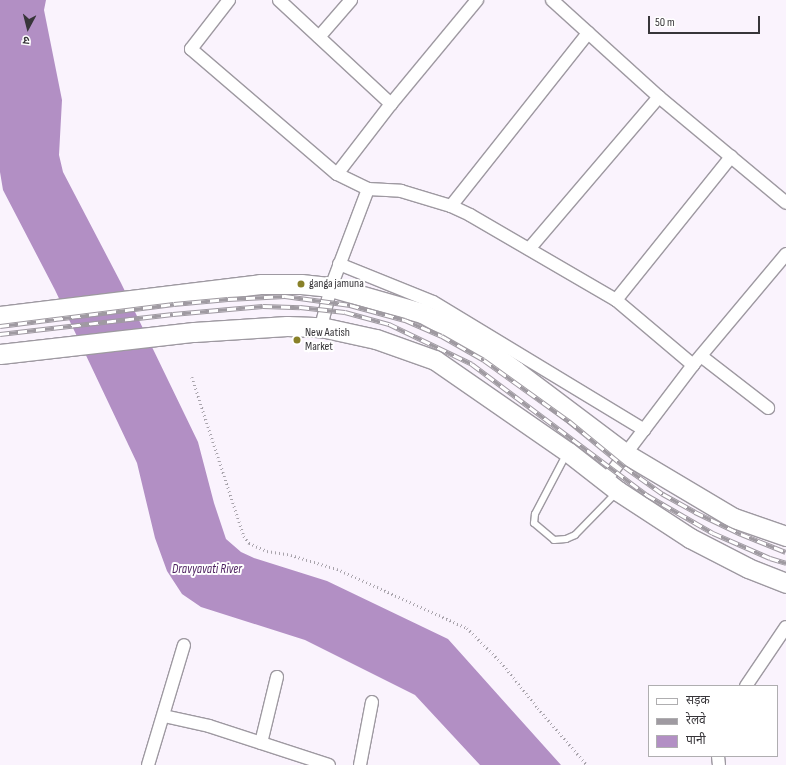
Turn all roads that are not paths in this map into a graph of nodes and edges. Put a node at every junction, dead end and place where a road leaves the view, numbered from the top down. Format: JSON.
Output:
{"nodes":[{"id":1,"x":229,"y":0,"type":"edge"},
{"id":2,"x":279,"y":0,"type":"edge"},
{"id":3,"x":351,"y":0,"type":"edge"},
{"id":4,"x":477,"y":0,"type":"edge"},
{"id":5,"x":552,"y":0,"type":"edge"},
{"id":6,"x":588,"y":33,"type":"junction"},
{"id":7,"x":319,"y":37,"type":"junction"},
{"id":8,"x":659,"y":97,"type":"junction"},
{"id":9,"x":391,"y":104,"type":"junction"},
{"id":10,"x":731,"y":157,"type":"junction"},
{"id":11,"x":337,"y":174,"type":"junction"},
{"id":12,"x":368,"y":189,"type":"junction"},
{"id":13,"x":786,"y":203,"type":"edge"},
{"id":14,"x":451,"y":206,"type":"junction"},
{"id":15,"x":529,"y":249,"type":"junction"},
{"id":16,"x":786,"y":254,"type":"edge"},
{"id":17,"x":339,"y":264,"type":"junction"},
{"id":18,"x":331,"y":287,"type":"junction"},
{"id":19,"x":616,"y":300,"type":"junction"},
{"id":20,"x":0,"y":316,"type":"edge"},
{"id":21,"x":321,"y":327,"type":"junction"},
{"id":22,"x":0,"y":354,"type":"edge"},
{"id":23,"x":697,"y":360,"type":"junction"},
{"id":24,"x":768,"y":408,"type":"dead end"},
{"id":25,"x":644,"y":430,"type":"junction"},
{"id":26,"x":568,"y":452,"type":"junction"},
{"id":27,"x":626,"y":454,"type":"junction"},
{"id":28,"x":612,"y":486,"type":"junction"},
{"id":29,"x":786,"y":536,"type":"edge"},
{"id":30,"x":786,"y":583,"type":"edge"},
{"id":31,"x":786,"y":627,"type":"edge"},
{"id":32,"x":184,"y":645,"type":"dead end"},
{"id":33,"x":277,"y":677,"type":"dead end"},
{"id":34,"x":747,"y":685,"type":"edge"},
{"id":35,"x":372,"y":702,"type":"dead end"},
{"id":36,"x":164,"y":716,"type":"junction"},
{"id":37,"x":261,"y":743,"type":"junction"},
{"id":38,"x":148,"y":765,"type":"edge"},
{"id":39,"x":329,"y":765,"type":"edge"},
{"id":40,"x":360,"y":765,"type":"edge"}],
"edges":[{"from":1,"to":11,"type":"street"},
{"from":2,"to":7,"type":"street"},
{"from":3,"to":7,"type":"street"},
{"from":4,"to":9,"type":"street"},
{"from":5,"to":6,"type":"street"},
{"from":6,"to":8,"type":"street"},
{"from":6,"to":14,"type":"street"},
{"from":7,"to":9,"type":"street"},
{"from":8,"to":10,"type":"street"},
{"from":8,"to":15,"type":"street"},
{"from":9,"to":11,"type":"street"},
{"from":10,"to":13,"type":"street"},
{"from":10,"to":19,"type":"street"},
{"from":11,"to":12,"type":"street"},
{"from":12,"to":14,"type":"street"},
{"from":12,"to":17,"type":"street"},
{"from":14,"to":15,"type":"street"},
{"from":15,"to":19,"type":"street"},
{"from":16,"to":23,"type":"street"},
{"from":17,"to":18,"type":"street"},
{"from":17,"to":25,"type":"street"},
{"from":18,"to":20,"type":"main road"},
{"from":18,"to":21,"type":"street"},
{"from":18,"to":27,"type":"main road"},
{"from":19,"to":23,"type":"street"},
{"from":21,"to":22,"type":"main road"},
{"from":21,"to":26,"type":"main road"},
{"from":23,"to":24,"type":"street"},
{"from":23,"to":25,"type":"street"},
{"from":25,"to":27,"type":"street"},
{"from":26,"to":28,"type":"main road"},
{"from":26,"to":28,"type":"lane"},
{"from":27,"to":28,"type":"street"},
{"from":27,"to":29,"type":"main road"},
{"from":28,"to":30,"type":"main road"},
{"from":31,"to":34,"type":"street"},
{"from":32,"to":36,"type":"street"},
{"from":33,"to":37,"type":"street"},
{"from":35,"to":40,"type":"street"},
{"from":36,"to":37,"type":"street"},
{"from":36,"to":38,"type":"street"},
{"from":37,"to":39,"type":"street"}]}
